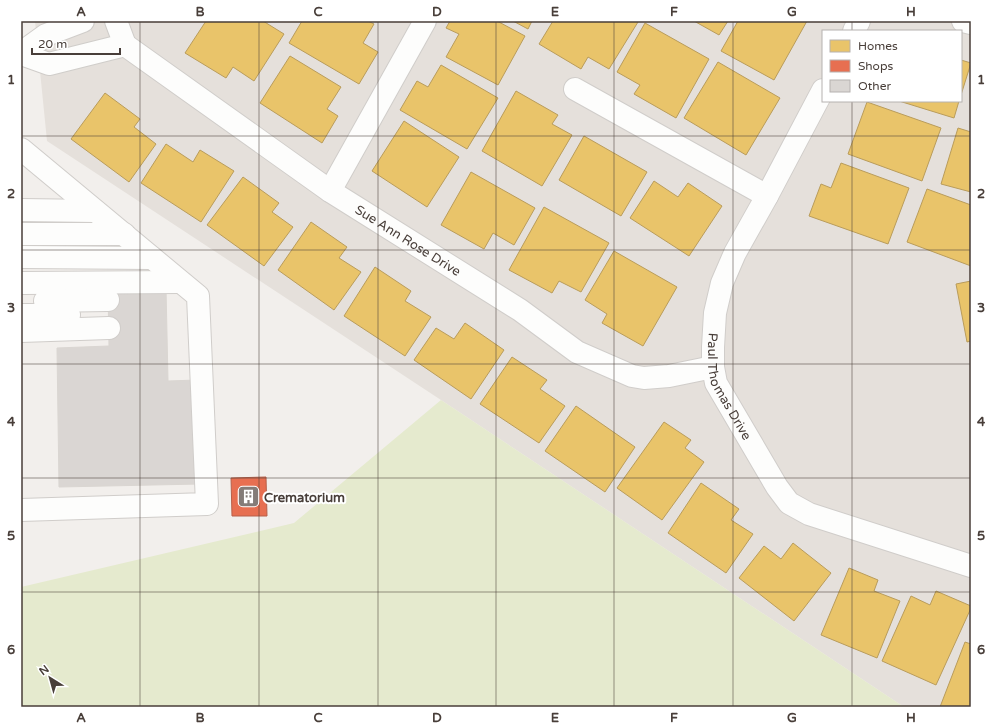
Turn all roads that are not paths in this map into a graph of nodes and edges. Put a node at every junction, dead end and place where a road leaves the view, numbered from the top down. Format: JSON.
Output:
{"nodes":[{"id":1,"x":84,"y":21,"type":"edge"},
{"id":2,"x":116,"y":21,"type":"edge"},
{"id":3,"x":425,"y":21,"type":"edge"},
{"id":4,"x":859,"y":21,"type":"edge"},
{"id":5,"x":963,"y":21,"type":"edge"},
{"id":6,"x":971,"y":23,"type":"edge"},
{"id":7,"x":854,"y":30,"type":"edge"},
{"id":8,"x":125,"y":45,"type":"junction"},
{"id":9,"x":21,"y":53,"type":"edge"},
{"id":10,"x":574,"y":88,"type":"dead end"},
{"id":11,"x":822,"y":92,"type":"edge"},
{"id":12,"x":21,"y":149,"type":"edge"},
{"id":13,"x":330,"y":191,"type":"junction"},
{"id":14,"x":767,"y":196,"type":"junction"},
{"id":15,"x":21,"y":210,"type":"edge"},
{"id":16,"x":21,"y":223,"type":"edge"},
{"id":17,"x":115,"y":228,"type":"junction"},
{"id":18,"x":21,"y":234,"type":"edge"},
{"id":19,"x":21,"y":245,"type":"edge"},
{"id":20,"x":21,"y":257,"type":"edge"},
{"id":21,"x":21,"y":271,"type":"edge"},
{"id":22,"x":167,"y":271,"type":"junction"},
{"id":23,"x":21,"y":283,"type":"edge"},
{"id":24,"x":21,"y":302,"type":"edge"},
{"id":25,"x":108,"y":314,"type":"junction"},
{"id":26,"x":21,"y":315,"type":"edge"},
{"id":27,"x":21,"y":331,"type":"edge"},
{"id":28,"x":712,"y":367,"type":"junction"},
{"id":29,"x":21,"y":510,"type":"edge"},
{"id":30,"x":971,"y":566,"type":"edge"}],
"edges":[{"from":1,"to":9,"type":"street"},
{"from":2,"to":8,"type":"street"},
{"from":3,"to":13,"type":"street"},
{"from":4,"to":7,"type":"street"},
{"from":5,"to":6,"type":"street"},
{"from":8,"to":9,"type":"street"},
{"from":8,"to":13,"type":"street","name":"Sue Ann Rose Drive"},
{"from":10,"to":14,"type":"street"},
{"from":11,"to":14,"type":"street","name":"Paul Thomas Drive"},
{"from":12,"to":17,"type":"street"},
{"from":13,"to":28,"type":"street","name":"Sue Ann Rose Drive"},
{"from":14,"to":28,"type":"street","name":"Paul Thomas Drive"},
{"from":15,"to":17,"type":"street"},
{"from":16,"to":17,"type":"street"},
{"from":17,"to":18,"type":"street"},
{"from":17,"to":19,"type":"street"},
{"from":17,"to":22,"type":"street"},
{"from":20,"to":22,"type":"street"},
{"from":21,"to":22,"type":"street"},
{"from":22,"to":23,"type":"street"},
{"from":22,"to":29,"type":"street"},
{"from":24,"to":25,"type":"street"},
{"from":25,"to":26,"type":"street"},
{"from":25,"to":27,"type":"street"},
{"from":28,"to":30,"type":"street","name":"Paul Thomas Drive"}]}
